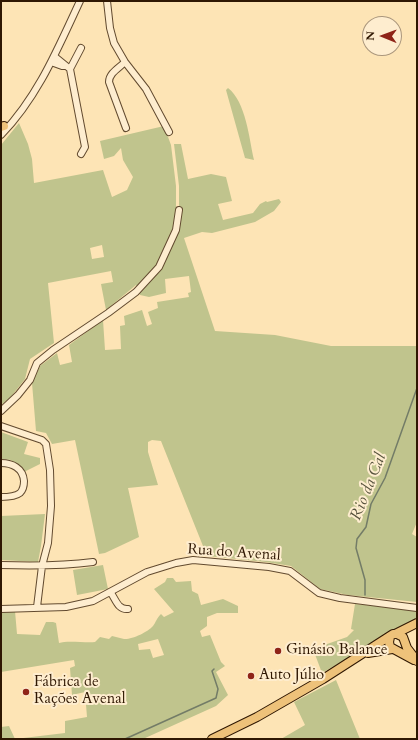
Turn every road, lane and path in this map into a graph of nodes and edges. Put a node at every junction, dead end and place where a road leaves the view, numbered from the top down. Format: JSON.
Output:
{"nodes":[{"id":1,"x":80,"y":1,"type":"edge"},
{"id":2,"x":108,"y":1,"type":"edge"},
{"id":3,"x":81,"y":48,"type":"dead end"},
{"id":4,"x":53,"y":59,"type":"junction"},
{"id":5,"x":125,"y":62,"type":"junction"},
{"id":6,"x":67,"y":67,"type":"junction"},
{"id":7,"x":24,"y":109,"type":"junction"},
{"id":8,"x":2,"y":127,"type":"edge"},
{"id":9,"x":126,"y":128,"type":"dead end"},
{"id":10,"x":169,"y":132,"type":"dead end"},
{"id":11,"x":1,"y":135,"type":"edge"},
{"id":12,"x":82,"y":154,"type":"dead end"},
{"id":13,"x":179,"y":210,"type":"dead end"},
{"id":14,"x":1,"y":411,"type":"edge"},
{"id":15,"x":1,"y":426,"type":"edge"},
{"id":16,"x":1,"y":463,"type":"edge"},
{"id":17,"x":1,"y":497,"type":"edge"},
{"id":18,"x":94,"y":562,"type":"dead end"},
{"id":19,"x":1,"y":565,"type":"edge"},
{"id":20,"x":42,"y":566,"type":"junction"},
{"id":21,"x":111,"y":593,"type":"junction"},
{"id":22,"x":37,"y":607,"type":"junction"},
{"id":23,"x":417,"y":608,"type":"edge"},
{"id":24,"x":1,"y":609,"type":"edge"},
{"id":25,"x":128,"y":609,"type":"dead end"},
{"id":26,"x":417,"y":623,"type":"edge"},
{"id":27,"x":393,"y":636,"type":"junction"},
{"id":28,"x":404,"y":641,"type":"junction"},
{"id":29,"x":394,"y":649,"type":"junction"},
{"id":30,"x":365,"y":653,"type":"junction"},
{"id":31,"x":417,"y":661,"type":"edge"},
{"id":32,"x":212,"y":739,"type":"edge"}],
"edges":[{"from":1,"to":4,"type":"street"},
{"from":2,"to":5,"type":"street"},
{"from":3,"to":6,"type":"street"},
{"from":4,"to":6,"type":"street"},
{"from":4,"to":7,"type":"street"},
{"from":5,"to":9,"type":"street"},
{"from":5,"to":10,"type":"street"},
{"from":6,"to":12,"type":"street"},
{"from":7,"to":8,"type":"street"},
{"from":7,"to":11,"type":"street"},
{"from":13,"to":14,"type":"street"},
{"from":15,"to":20,"type":"street"},
{"from":16,"to":17,"type":"street"},
{"from":18,"to":20,"type":"street"},
{"from":19,"to":20,"type":"street"},
{"from":20,"to":22,"type":"street"},
{"from":21,"to":22,"type":"street","name":"Rua do Avenal"},
{"from":21,"to":23,"type":"street","name":"Rua do Avenal"},
{"from":21,"to":25,"type":"street"},
{"from":22,"to":24,"type":"street","name":"Rua do Avenal"},
{"from":26,"to":27,"type":"main road"},
{"from":26,"to":28,"type":"main road"},
{"from":27,"to":28,"type":"main road"},
{"from":27,"to":29,"type":"main road"},
{"from":27,"to":30,"type":"main road"},
{"from":28,"to":29,"type":"main road"},
{"from":28,"to":31,"type":"main road"},
{"from":29,"to":30,"type":"main road"},
{"from":29,"to":31,"type":"main road"},
{"from":30,"to":32,"type":"main road"}]}
